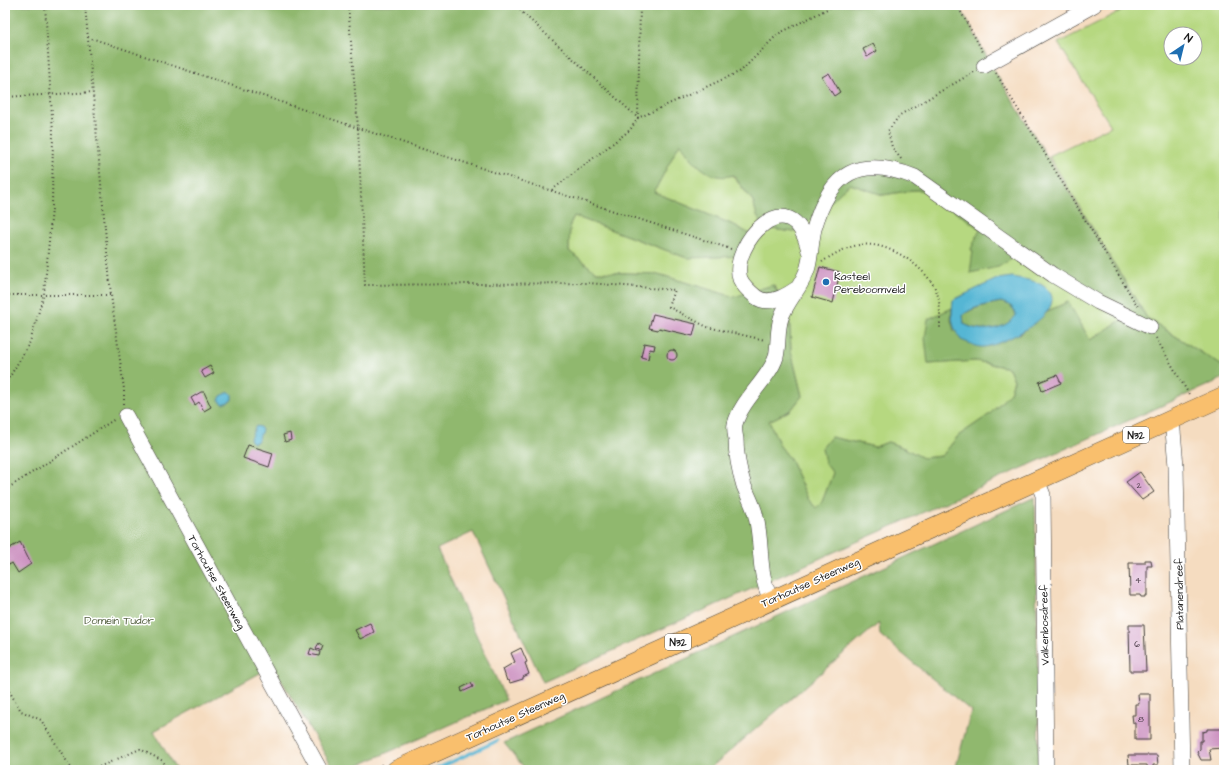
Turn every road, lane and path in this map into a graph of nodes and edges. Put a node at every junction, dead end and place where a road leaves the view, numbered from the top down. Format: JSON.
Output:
{"nodes":[{"id":1,"x":45,"y":5,"type":"edge"},
{"id":2,"x":84,"y":5,"type":"edge"},
{"id":3,"x":348,"y":5,"type":"edge"},
{"id":4,"x":514,"y":5,"type":"edge"},
{"id":5,"x":640,"y":5,"type":"edge"},
{"id":6,"x":835,"y":5,"type":"edge"},
{"id":7,"x":957,"y":5,"type":"edge"},
{"id":8,"x":1094,"y":5,"type":"edge"},
{"id":9,"x":88,"y":37,"type":"junction"},
{"id":10,"x":987,"y":65,"type":"junction"},
{"id":11,"x":93,"y":92,"type":"junction"},
{"id":12,"x":51,"y":94,"type":"junction"},
{"id":13,"x":5,"y":97,"type":"edge"},
{"id":14,"x":638,"y":118,"type":"junction"},
{"id":15,"x":358,"y":128,"type":"junction"},
{"id":16,"x":914,"y":178,"type":"junction"},
{"id":17,"x":552,"y":190,"type":"junction"},
{"id":18,"x":743,"y":252,"type":"junction"},
{"id":19,"x":809,"y":252,"type":"junction"},
{"id":20,"x":821,"y":262,"type":"dead end"},
{"id":21,"x":800,"y":286,"type":"junction"},
{"id":22,"x":44,"y":294,"type":"junction"},
{"id":23,"x":5,"y":295,"type":"edge"},
{"id":24,"x":111,"y":295,"type":"junction"},
{"id":25,"x":1150,"y":327,"type":"junction"},
{"id":26,"x":940,"y":329,"type":"dead end"},
{"id":27,"x":778,"y":343,"type":"junction"},
{"id":28,"x":5,"y":385,"type":"edge"},
{"id":29,"x":1224,"y":396,"type":"edge"},
{"id":30,"x":1196,"y":408,"type":"junction"},
{"id":31,"x":122,"y":413,"type":"junction"},
{"id":32,"x":1172,"y":419,"type":"junction"},
{"id":33,"x":1037,"y":480,"type":"junction"},
{"id":34,"x":5,"y":490,"type":"edge"},
{"id":35,"x":771,"y":600,"type":"junction"},
{"id":36,"x":5,"y":684,"type":"edge"},
{"id":37,"x":75,"y":770,"type":"edge"},
{"id":38,"x":92,"y":770,"type":"edge"},
{"id":39,"x":168,"y":770,"type":"edge"},
{"id":40,"x":320,"y":770,"type":"edge"},
{"id":41,"x":396,"y":770,"type":"edge"},
{"id":42,"x":1046,"y":770,"type":"edge"},
{"id":43,"x":1182,"y":770,"type":"edge"}],
"edges":[{"from":1,"to":12,"type":"path"},
{"from":2,"to":9,"type":"path"},
{"from":3,"to":15,"type":"path"},
{"from":4,"to":14,"type":"path"},
{"from":5,"to":14,"type":"path"},
{"from":6,"to":14,"type":"path"},
{"from":7,"to":10,"type":"path"},
{"from":8,"to":10,"type":"street"},
{"from":9,"to":11,"type":"path"},
{"from":9,"to":15,"type":"path"},
{"from":10,"to":16,"type":"path"},
{"from":10,"to":25,"type":"path"},
{"from":11,"to":12,"type":"path"},
{"from":11,"to":24,"type":"path"},
{"from":12,"to":13,"type":"path"},
{"from":12,"to":22,"type":"path"},
{"from":14,"to":17,"type":"path"},
{"from":15,"to":17,"type":"path"},
{"from":15,"to":27,"type":"path"},
{"from":16,"to":19,"type":"street"},
{"from":16,"to":25,"type":"street"},
{"from":17,"to":18,"type":"path"},
{"from":18,"to":19,"type":"street"},
{"from":18,"to":21,"type":"street"},
{"from":19,"to":21,"type":"street"},
{"from":20,"to":26,"type":"path"},
{"from":21,"to":27,"type":"street"},
{"from":22,"to":23,"type":"path"},
{"from":22,"to":24,"type":"path"},
{"from":22,"to":28,"type":"path"},
{"from":24,"to":31,"type":"path"},
{"from":25,"to":30,"type":"path"},
{"from":27,"to":35,"type":"street"},
{"from":29,"to":30,"type":"main road","name":"Torhoutse Steenweg","number":"N32"},
{"from":30,"to":32,"type":"main road","name":"Torhoutse Steenweg","number":"N32"},
{"from":31,"to":34,"type":"path"},
{"from":31,"to":40,"type":"street","name":"Torhoutse Steenweg"},
{"from":32,"to":33,"type":"main road","name":"Torhoutse Steenweg","number":"N32"},
{"from":32,"to":43,"type":"street","name":"Platanendreef"},
{"from":33,"to":35,"type":"main road","name":"Torhoutse Steenweg","number":"N32"},
{"from":33,"to":42,"type":"street","name":"Valkenbosdreef"},
{"from":35,"to":41,"type":"main road","name":"Torhoutse Steenweg","number":"N32"},
{"from":36,"to":37,"type":"path"},
{"from":38,"to":39,"type":"path"}]}
